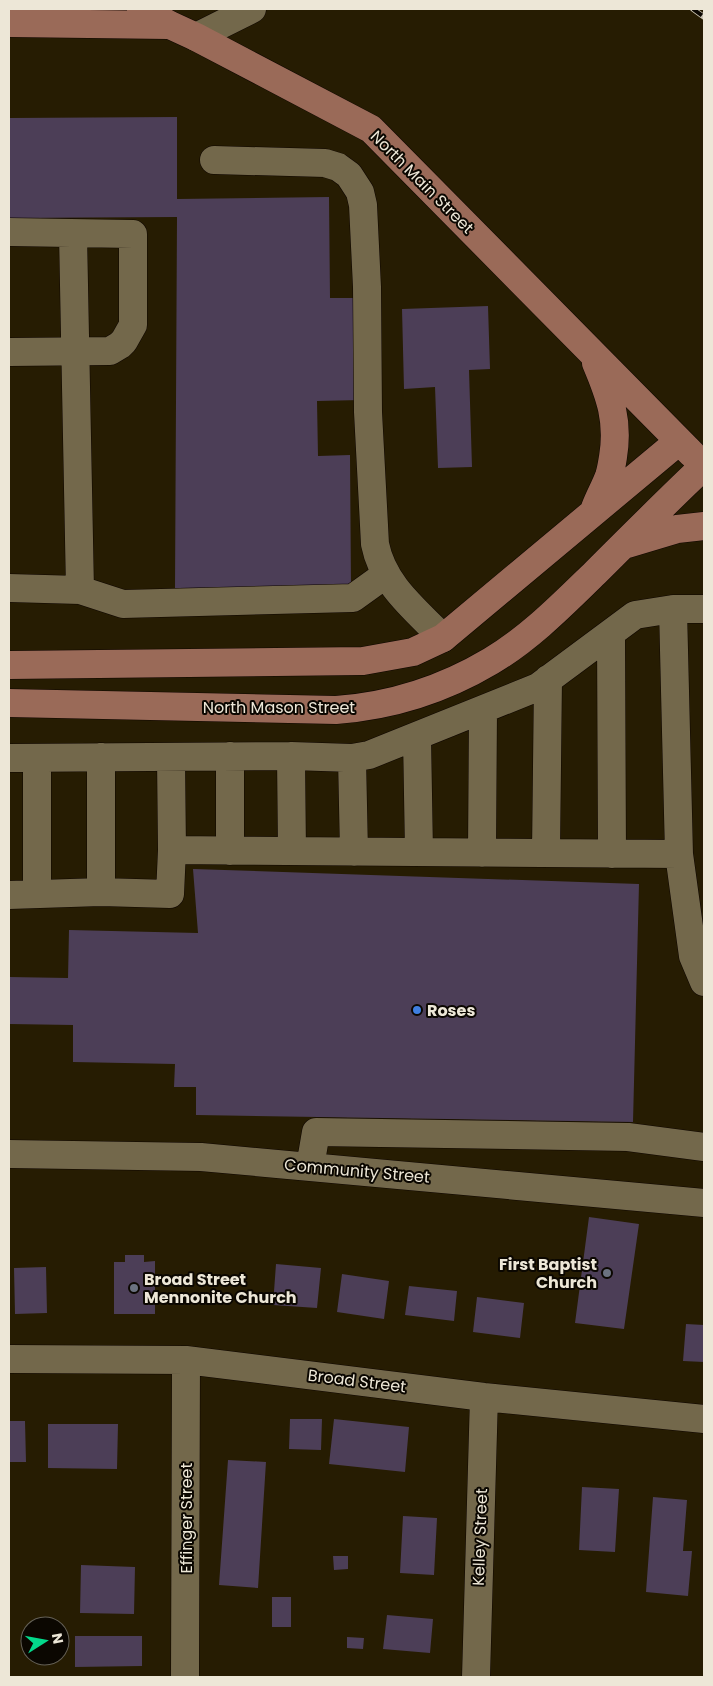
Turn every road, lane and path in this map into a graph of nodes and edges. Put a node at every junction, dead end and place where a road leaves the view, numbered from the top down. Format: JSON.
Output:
{"nodes":[{"id":1,"x":141,"y":9,"type":"edge"},
{"id":2,"x":252,"y":9,"type":"edge"},
{"id":3,"x":9,"y":23,"type":"edge"},
{"id":4,"x":170,"y":25,"type":"junction"},
{"id":5,"x":196,"y":37,"type":"junction"},
{"id":6,"x":214,"y":160,"type":"dead end"},
{"id":7,"x":9,"y":232,"type":"edge"},
{"id":8,"x":73,"y":234,"type":"junction"},
{"id":9,"x":590,"y":350,"type":"junction"},
{"id":10,"x":9,"y":352,"type":"edge"},
{"id":11,"x":76,"y":352,"type":"junction"},
{"id":12,"x":679,"y":441,"type":"junction"},
{"id":13,"x":704,"y":466,"type":"edge"},
{"id":14,"x":593,"y":513,"type":"junction"},
{"id":15,"x":704,"y":526,"type":"edge"},
{"id":16,"x":623,"y":545,"type":"junction"},
{"id":17,"x":385,"y":575,"type":"junction"},
{"id":18,"x":9,"y":588,"type":"edge"},
{"id":19,"x":80,"y":590,"type":"junction"},
{"id":20,"x":673,"y":609,"type":"junction"},
{"id":21,"x":704,"y":609,"type":"edge"},
{"id":22,"x":611,"y":633,"type":"junction"},
{"id":23,"x":442,"y":638,"type":"junction"},
{"id":24,"x":9,"y":665,"type":"edge"},
{"id":25,"x":548,"y":680,"type":"junction"},
{"id":26,"x":9,"y":703,"type":"edge"},
{"id":27,"x":483,"y":710,"type":"junction"},
{"id":28,"x":417,"y":736,"type":"junction"},
{"id":29,"x":230,"y":756,"type":"junction"},
{"id":30,"x":291,"y":756,"type":"junction"},
{"id":31,"x":101,"y":757,"type":"junction"},
{"id":32,"x":171,"y":757,"type":"junction"},
{"id":33,"x":9,"y":758,"type":"edge"},
{"id":34,"x":37,"y":758,"type":"junction"},
{"id":35,"x":352,"y":758,"type":"junction"},
{"id":36,"x":172,"y":850,"type":"junction"},
{"id":37,"x":230,"y":851,"type":"junction"},
{"id":38,"x":292,"y":851,"type":"junction"},
{"id":39,"x":354,"y":852,"type":"junction"},
{"id":40,"x":419,"y":852,"type":"junction"},
{"id":41,"x":482,"y":853,"type":"junction"},
{"id":42,"x":546,"y":853,"type":"junction"},
{"id":43,"x":612,"y":854,"type":"junction"},
{"id":44,"x":679,"y":854,"type":"junction"},
{"id":45,"x":102,"y":892,"type":"junction"},
{"id":46,"x":37,"y":894,"type":"junction"},
{"id":47,"x":9,"y":895,"type":"edge"},
{"id":48,"x":698,"y":956,"type":"edge"},
{"id":49,"x":704,"y":982,"type":"edge"},
{"id":50,"x":704,"y":1147,"type":"edge"},
{"id":51,"x":9,"y":1154,"type":"edge"},
{"id":52,"x":310,"y":1167,"type":"junction"},
{"id":53,"x":704,"y":1203,"type":"edge"},
{"id":54,"x":9,"y":1359,"type":"edge"},
{"id":55,"x":186,"y":1360,"type":"junction"},
{"id":56,"x":484,"y":1397,"type":"junction"},
{"id":57,"x":704,"y":1419,"type":"edge"},
{"id":58,"x":185,"y":1677,"type":"edge"},
{"id":59,"x":476,"y":1677,"type":"edge"}],
"edges":[{"from":1,"to":4,"type":"main road"},
{"from":2,"to":5,"type":"street"},
{"from":3,"to":4,"type":"main road","name":"North Main Street"},
{"from":4,"to":5,"type":"main road","name":"North Main Street"},
{"from":5,"to":9,"type":"main road","name":"North Main Street"},
{"from":6,"to":17,"type":"street"},
{"from":7,"to":8,"type":"street"},
{"from":8,"to":11,"type":"street"},
{"from":8,"to":11,"type":"street"},
{"from":9,"to":12,"type":"main road","name":"North Main Street"},
{"from":9,"to":14,"type":"main road"},
{"from":10,"to":11,"type":"street"},
{"from":11,"to":19,"type":"street"},
{"from":12,"to":13,"type":"main road","name":"North Main Street"},
{"from":12,"to":14,"type":"main road"},
{"from":13,"to":16,"type":"main road","name":"North Mason Street"},
{"from":14,"to":23,"type":"main road"},
{"from":15,"to":16,"type":"main road"},
{"from":16,"to":26,"type":"main road","name":"North Mason Street"},
{"from":17,"to":19,"type":"street"},
{"from":17,"to":23,"type":"street"},
{"from":18,"to":19,"type":"street"},
{"from":20,"to":21,"type":"street"},
{"from":20,"to":22,"type":"street"},
{"from":20,"to":44,"type":"street"},
{"from":22,"to":25,"type":"street"},
{"from":22,"to":43,"type":"street"},
{"from":23,"to":24,"type":"main road"},
{"from":25,"to":27,"type":"street"},
{"from":25,"to":42,"type":"street"},
{"from":27,"to":28,"type":"street"},
{"from":27,"to":41,"type":"street"},
{"from":28,"to":35,"type":"street"},
{"from":28,"to":40,"type":"street"},
{"from":29,"to":30,"type":"street"},
{"from":29,"to":32,"type":"street"},
{"from":29,"to":37,"type":"street"},
{"from":30,"to":35,"type":"street"},
{"from":30,"to":38,"type":"street"},
{"from":31,"to":32,"type":"street"},
{"from":31,"to":34,"type":"street"},
{"from":31,"to":45,"type":"street"},
{"from":32,"to":36,"type":"street"},
{"from":33,"to":34,"type":"street"},
{"from":34,"to":46,"type":"street"},
{"from":35,"to":39,"type":"street"},
{"from":36,"to":37,"type":"street"},
{"from":36,"to":45,"type":"street"},
{"from":37,"to":38,"type":"street"},
{"from":38,"to":39,"type":"street"},
{"from":39,"to":40,"type":"street"},
{"from":40,"to":41,"type":"street"},
{"from":41,"to":42,"type":"street"},
{"from":42,"to":43,"type":"street"},
{"from":43,"to":44,"type":"street"},
{"from":44,"to":48,"type":"street"},
{"from":45,"to":46,"type":"street"},
{"from":46,"to":47,"type":"street"},
{"from":48,"to":49,"type":"street"},
{"from":50,"to":52,"type":"street"},
{"from":51,"to":52,"type":"street","name":"Community Street"},
{"from":52,"to":53,"type":"street","name":"Community Street"},
{"from":54,"to":55,"type":"street","name":"Broad Street"},
{"from":55,"to":56,"type":"street","name":"Broad Street"},
{"from":55,"to":58,"type":"street","name":"Effinger Street"},
{"from":56,"to":57,"type":"street","name":"Broad Street"},
{"from":56,"to":59,"type":"street","name":"Kelley Street"}]}
